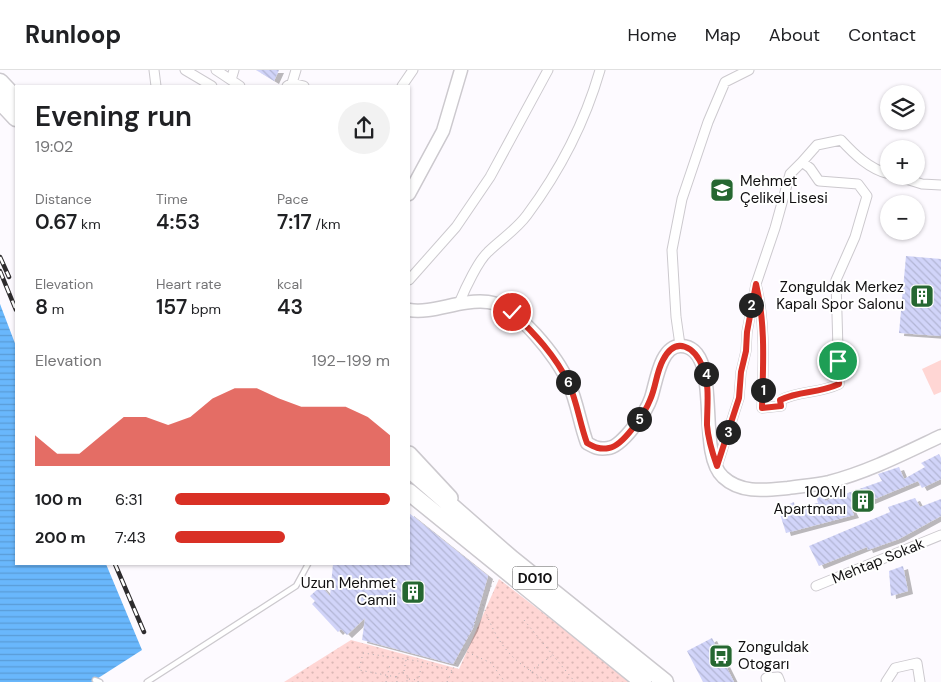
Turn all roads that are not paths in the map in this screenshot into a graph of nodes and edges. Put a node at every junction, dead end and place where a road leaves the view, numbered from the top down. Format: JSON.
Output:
{"nodes":[{"id":1,"x":154,"y":70,"type":"edge"},
{"id":2,"x":185,"y":70,"type":"edge"},
{"id":3,"x":216,"y":70,"type":"edge"},
{"id":4,"x":234,"y":70,"type":"edge"},
{"id":5,"x":296,"y":70,"type":"edge"},
{"id":6,"x":413,"y":70,"type":"edge"},
{"id":7,"x":461,"y":70,"type":"edge"},
{"id":8,"x":548,"y":70,"type":"edge"},
{"id":9,"x":600,"y":70,"type":"edge"},
{"id":10,"x":749,"y":70,"type":"edge"},
{"id":11,"x":231,"y":80,"type":"junction"},
{"id":12,"x":0,"y":82,"type":"edge"},
{"id":13,"x":290,"y":84,"type":"edge"},
{"id":14,"x":156,"y":85,"type":"edge"},
{"id":15,"x":210,"y":85,"type":"edge"},
{"id":16,"x":238,"y":85,"type":"edge"},
{"id":17,"x":403,"y":85,"type":"edge"},
{"id":18,"x":15,"y":98,"type":"edge"},
{"id":19,"x":0,"y":101,"type":"edge"},
{"id":20,"x":15,"y":117,"type":"edge"},
{"id":21,"x":802,"y":162,"type":"junction"},
{"id":22,"x":880,"y":171,"type":"edge"},
{"id":23,"x":925,"y":184,"type":"edge"},
{"id":24,"x":941,"y":185,"type":"edge"},
{"id":25,"x":410,"y":192,"type":"edge"},
{"id":26,"x":410,"y":279,"type":"edge"},
{"id":27,"x":756,"y":284,"type":"junction"},
{"id":28,"x":460,"y":302,"type":"junction"},
{"id":29,"x":410,"y":310,"type":"edge"},
{"id":30,"x":680,"y":345,"type":"junction"},
{"id":31,"x":941,"y":436,"type":"edge"},
{"id":32,"x":410,"y":455,"type":"edge"},
{"id":33,"x":717,"y":466,"type":"junction"},
{"id":34,"x":410,"y":470,"type":"edge"},
{"id":35,"x":410,"y":493,"type":"edge"},
{"id":36,"x":482,"y":533,"type":"junction"},
{"id":37,"x":941,"y":535,"type":"edge"},
{"id":38,"x":307,"y":565,"type":"edge"},
{"id":39,"x":816,"y":586,"type":"dead end"},
{"id":40,"x":147,"y":682,"type":"edge"},
{"id":41,"x":643,"y":682,"type":"edge"},
{"id":42,"x":665,"y":682,"type":"edge"},
{"id":43,"x":767,"y":682,"type":"edge"},
{"id":44,"x":780,"y":682,"type":"edge"},
{"id":45,"x":886,"y":682,"type":"edge"},
{"id":46,"x":920,"y":682,"type":"edge"}],
"edges":[{"from":1,"to":14,"type":"street"},
{"from":2,"to":15,"type":"street"},
{"from":3,"to":11,"type":"street"},
{"from":4,"to":11,"type":"street"},
{"from":5,"to":13,"type":"street"},
{"from":6,"to":17,"type":"street"},
{"from":7,"to":25,"type":"street"},
{"from":8,"to":26,"type":"street"},
{"from":9,"to":28,"type":"street"},
{"from":10,"to":30,"type":"street"},
{"from":11,"to":16,"type":"street"},
{"from":12,"to":18,"type":"highway"},
{"from":19,"to":20,"type":"highway"},
{"from":21,"to":22,"type":"street"},
{"from":21,"to":27,"type":"street"},
{"from":21,"to":27,"type":"street"},
{"from":23,"to":24,"type":"street"},
{"from":27,"to":33,"type":"street"},
{"from":28,"to":29,"type":"street"},
{"from":28,"to":30,"type":"street"},
{"from":30,"to":33,"type":"street"},
{"from":31,"to":33,"type":"street"},
{"from":32,"to":36,"type":"main road"},
{"from":34,"to":36,"type":"highway","number":"D010"},
{"from":35,"to":41,"type":"highway","number":"D010"},
{"from":36,"to":42,"type":"highway","number":"D010"},
{"from":37,"to":39,"type":"street","name":"Mehtap Sokak"},
{"from":38,"to":40,"type":"lane"},
{"from":43,"to":44,"type":"street"},
{"from":45,"to":46,"type":"street"}]}
